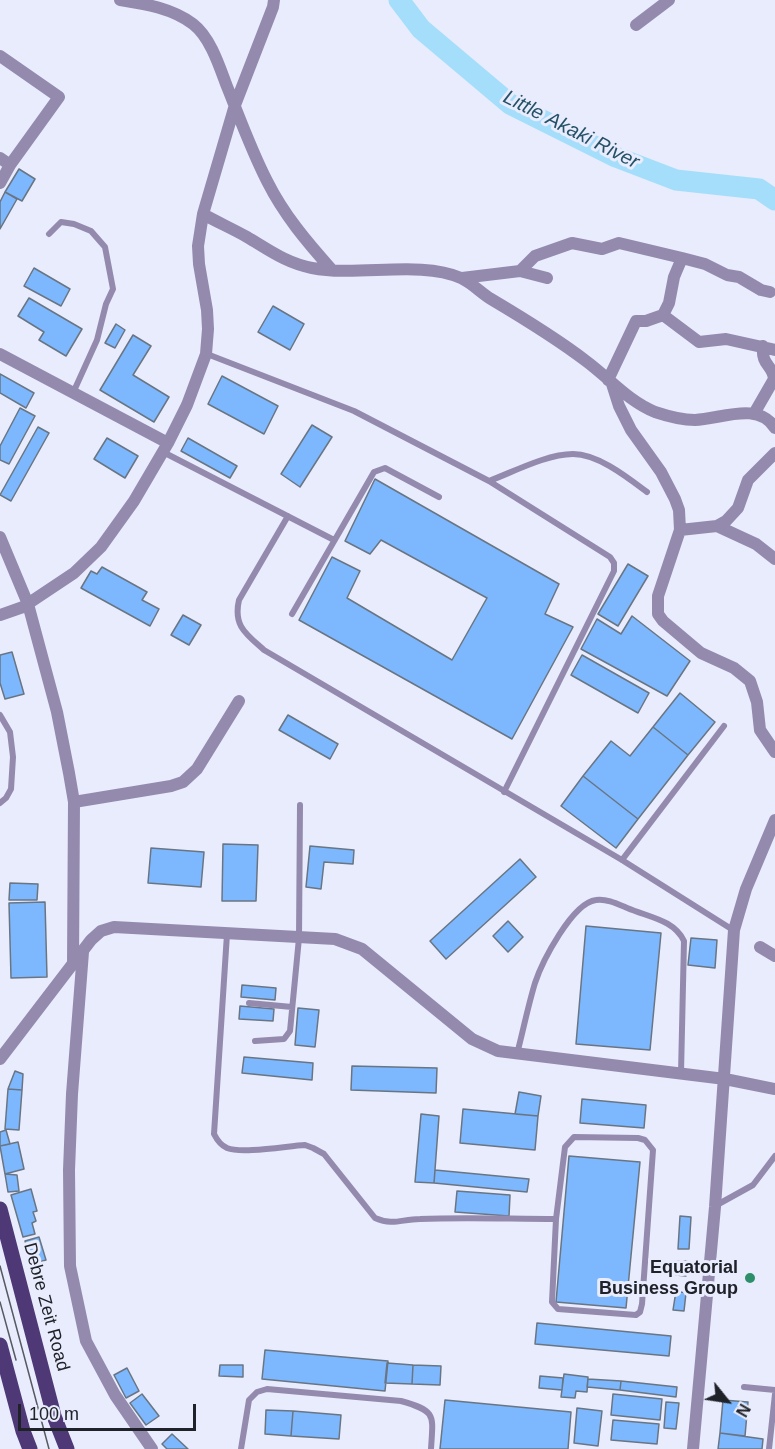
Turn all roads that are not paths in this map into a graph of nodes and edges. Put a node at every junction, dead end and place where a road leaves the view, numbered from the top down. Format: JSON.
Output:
{"nodes":[{"id":1,"x":120,"y":0,"type":"edge"},
{"id":2,"x":274,"y":0,"type":"edge"},
{"id":3,"x":669,"y":0,"type":"edge"},
{"id":4,"x":636,"y":25,"type":"dead end"},
{"id":5,"x":0,"y":56,"type":"edge"},
{"id":6,"x":235,"y":105,"type":"junction"},
{"id":7,"x":5,"y":161,"type":"edge"},
{"id":8,"x":0,"y":183,"type":"edge"},
{"id":9,"x":202,"y":214,"type":"junction"},
{"id":10,"x":49,"y":234,"type":"dead end"},
{"id":11,"x":682,"y":258,"type":"junction"},
{"id":12,"x":332,"y":270,"type":"junction"},
{"id":13,"x":519,"y":271,"type":"junction"},
{"id":14,"x":462,"y":278,"type":"junction"},
{"id":15,"x":547,"y":279,"type":"dead end"},
{"id":16,"x":770,"y":292,"type":"dead end"},
{"id":17,"x":663,"y":315,"type":"junction"},
{"id":18,"x":769,"y":348,"type":"edge"},
{"id":19,"x":0,"y":354,"type":"edge"},
{"id":20,"x":206,"y":354,"type":"junction"},
{"id":21,"x":610,"y":382,"type":"junction"},
{"id":22,"x":73,"y":393,"type":"junction"},
{"id":23,"x":755,"y":412,"type":"junction"},
{"id":24,"x":775,"y":428,"type":"edge"},
{"id":25,"x":165,"y":448,"type":"junction"},
{"id":26,"x":775,"y":453,"type":"edge"},
{"id":27,"x":489,"y":481,"type":"junction"},
{"id":28,"x":647,"y":492,"type":"dead end"},
{"id":29,"x":439,"y":496,"type":"dead end"},
{"id":30,"x":288,"y":516,"type":"junction"},
{"id":31,"x":717,"y":526,"type":"junction"},
{"id":32,"x":680,"y":530,"type":"junction"},
{"id":33,"x":0,"y":537,"type":"edge"},
{"id":34,"x":334,"y":540,"type":"junction"},
{"id":35,"x":775,"y":559,"type":"edge"},
{"id":36,"x":28,"y":604,"type":"junction"},
{"id":37,"x":1,"y":613,"type":"edge"},
{"id":38,"x":292,"y":614,"type":"dead end"},
{"id":39,"x":239,"y":701,"type":"dead end"},
{"id":40,"x":0,"y":715,"type":"edge"},
{"id":41,"x":724,"y":726,"type":"dead end"},
{"id":42,"x":775,"y":752,"type":"edge"},
{"id":43,"x":504,"y":792,"type":"junction"},
{"id":44,"x":74,"y":802,"type":"junction"},
{"id":45,"x":0,"y":803,"type":"edge"},
{"id":46,"x":300,"y":805,"type":"dead end"},
{"id":47,"x":775,"y":820,"type":"edge"},
{"id":48,"x":622,"y":860,"type":"junction"},
{"id":49,"x":734,"y":930,"type":"junction"},
{"id":50,"x":227,"y":934,"type":"junction"},
{"id":51,"x":299,"y":938,"type":"junction"},
{"id":52,"x":760,"y":947,"type":"dead end"},
{"id":53,"x":83,"y":951,"type":"junction"},
{"id":54,"x":775,"y":956,"type":"edge"},
{"id":55,"x":73,"y":964,"type":"junction"},
{"id":56,"x":249,"y":1003,"type":"dead end"},
{"id":57,"x":292,"y":1007,"type":"junction"},
{"id":58,"x":255,"y":1041,"type":"dead end"},
{"id":59,"x":516,"y":1054,"type":"junction"},
{"id":60,"x":0,"y":1059,"type":"edge"},
{"id":61,"x":681,"y":1074,"type":"junction"},
{"id":62,"x":724,"y":1079,"type":"junction"},
{"id":63,"x":775,"y":1089,"type":"edge"},
{"id":64,"x":775,"y":1156,"type":"edge"},
{"id":65,"x":715,"y":1207,"type":"junction"},
{"id":66,"x":0,"y":1209,"type":"edge"},
{"id":67,"x":556,"y":1219,"type":"junction"},
{"id":68,"x":0,"y":1345,"type":"edge"},
{"id":69,"x":744,"y":1387,"type":"dead end"},
{"id":70,"x":775,"y":1392,"type":"edge"},
{"id":71,"x":30,"y":1449,"type":"edge"},
{"id":72,"x":68,"y":1449,"type":"edge"},
{"id":73,"x":152,"y":1449,"type":"edge"},
{"id":74,"x":241,"y":1449,"type":"edge"},
{"id":75,"x":432,"y":1449,"type":"edge"},
{"id":76,"x":693,"y":1449,"type":"edge"},
{"id":77,"x":769,"y":1449,"type":"edge"}],
"edges":[{"from":1,"to":6,"type":"street"},
{"from":2,"to":6,"type":"street"},
{"from":3,"to":4,"type":"street"},
{"from":5,"to":7,"type":"street"},
{"from":6,"to":9,"type":"street"},
{"from":6,"to":12,"type":"street"},
{"from":7,"to":8,"type":"street"},
{"from":9,"to":12,"type":"street"},
{"from":9,"to":20,"type":"street"},
{"from":10,"to":22,"type":"lane"},
{"from":11,"to":13,"type":"street"},
{"from":11,"to":16,"type":"street"},
{"from":11,"to":17,"type":"street"},
{"from":12,"to":14,"type":"street"},
{"from":13,"to":14,"type":"street"},
{"from":13,"to":15,"type":"street"},
{"from":14,"to":21,"type":"street"},
{"from":17,"to":18,"type":"street"},
{"from":17,"to":21,"type":"street"},
{"from":18,"to":23,"type":"street"},
{"from":19,"to":22,"type":"street"},
{"from":20,"to":25,"type":"street"},
{"from":20,"to":27,"type":"lane"},
{"from":21,"to":23,"type":"street"},
{"from":21,"to":32,"type":"street"},
{"from":22,"to":25,"type":"street"},
{"from":23,"to":24,"type":"street"},
{"from":25,"to":30,"type":"lane"},
{"from":25,"to":36,"type":"street"},
{"from":26,"to":31,"type":"street"},
{"from":27,"to":28,"type":"lane"},
{"from":27,"to":43,"type":"lane"},
{"from":29,"to":34,"type":"lane"},
{"from":30,"to":34,"type":"lane"},
{"from":30,"to":43,"type":"lane"},
{"from":31,"to":32,"type":"street"},
{"from":31,"to":35,"type":"street"},
{"from":32,"to":42,"type":"street"},
{"from":33,"to":36,"type":"street"},
{"from":34,"to":38,"type":"lane"},
{"from":36,"to":37,"type":"street"},
{"from":36,"to":44,"type":"street"},
{"from":39,"to":44,"type":"street"},
{"from":40,"to":45,"type":"lane"},
{"from":41,"to":48,"type":"lane"},
{"from":43,"to":48,"type":"lane"},
{"from":44,"to":55,"type":"street"},
{"from":46,"to":51,"type":"lane"},
{"from":47,"to":49,"type":"street"},
{"from":48,"to":49,"type":"lane"},
{"from":49,"to":62,"type":"street"},
{"from":50,"to":51,"type":"street"},
{"from":50,"to":53,"type":"street"},
{"from":50,"to":67,"type":"lane"},
{"from":51,"to":57,"type":"lane"},
{"from":51,"to":59,"type":"street"},
{"from":52,"to":54,"type":"street"},
{"from":53,"to":55,"type":"street"},
{"from":53,"to":73,"type":"street"},
{"from":55,"to":60,"type":"street"},
{"from":56,"to":57,"type":"lane"},
{"from":57,"to":58,"type":"lane"},
{"from":59,"to":61,"type":"street"},
{"from":59,"to":61,"type":"lane"},
{"from":61,"to":62,"type":"street"},
{"from":62,"to":63,"type":"street"},
{"from":62,"to":65,"type":"street"},
{"from":64,"to":65,"type":"lane"},
{"from":65,"to":76,"type":"street"},
{"from":66,"to":72,"type":"main road","name":"Debre Zeit Road"},
{"from":67,"to":67,"type":"lane"},
{"from":68,"to":71,"type":"main road"},
{"from":69,"to":70,"type":"lane"},
{"from":70,"to":77,"type":"lane"},
{"from":74,"to":75,"type":"lane"}]}
